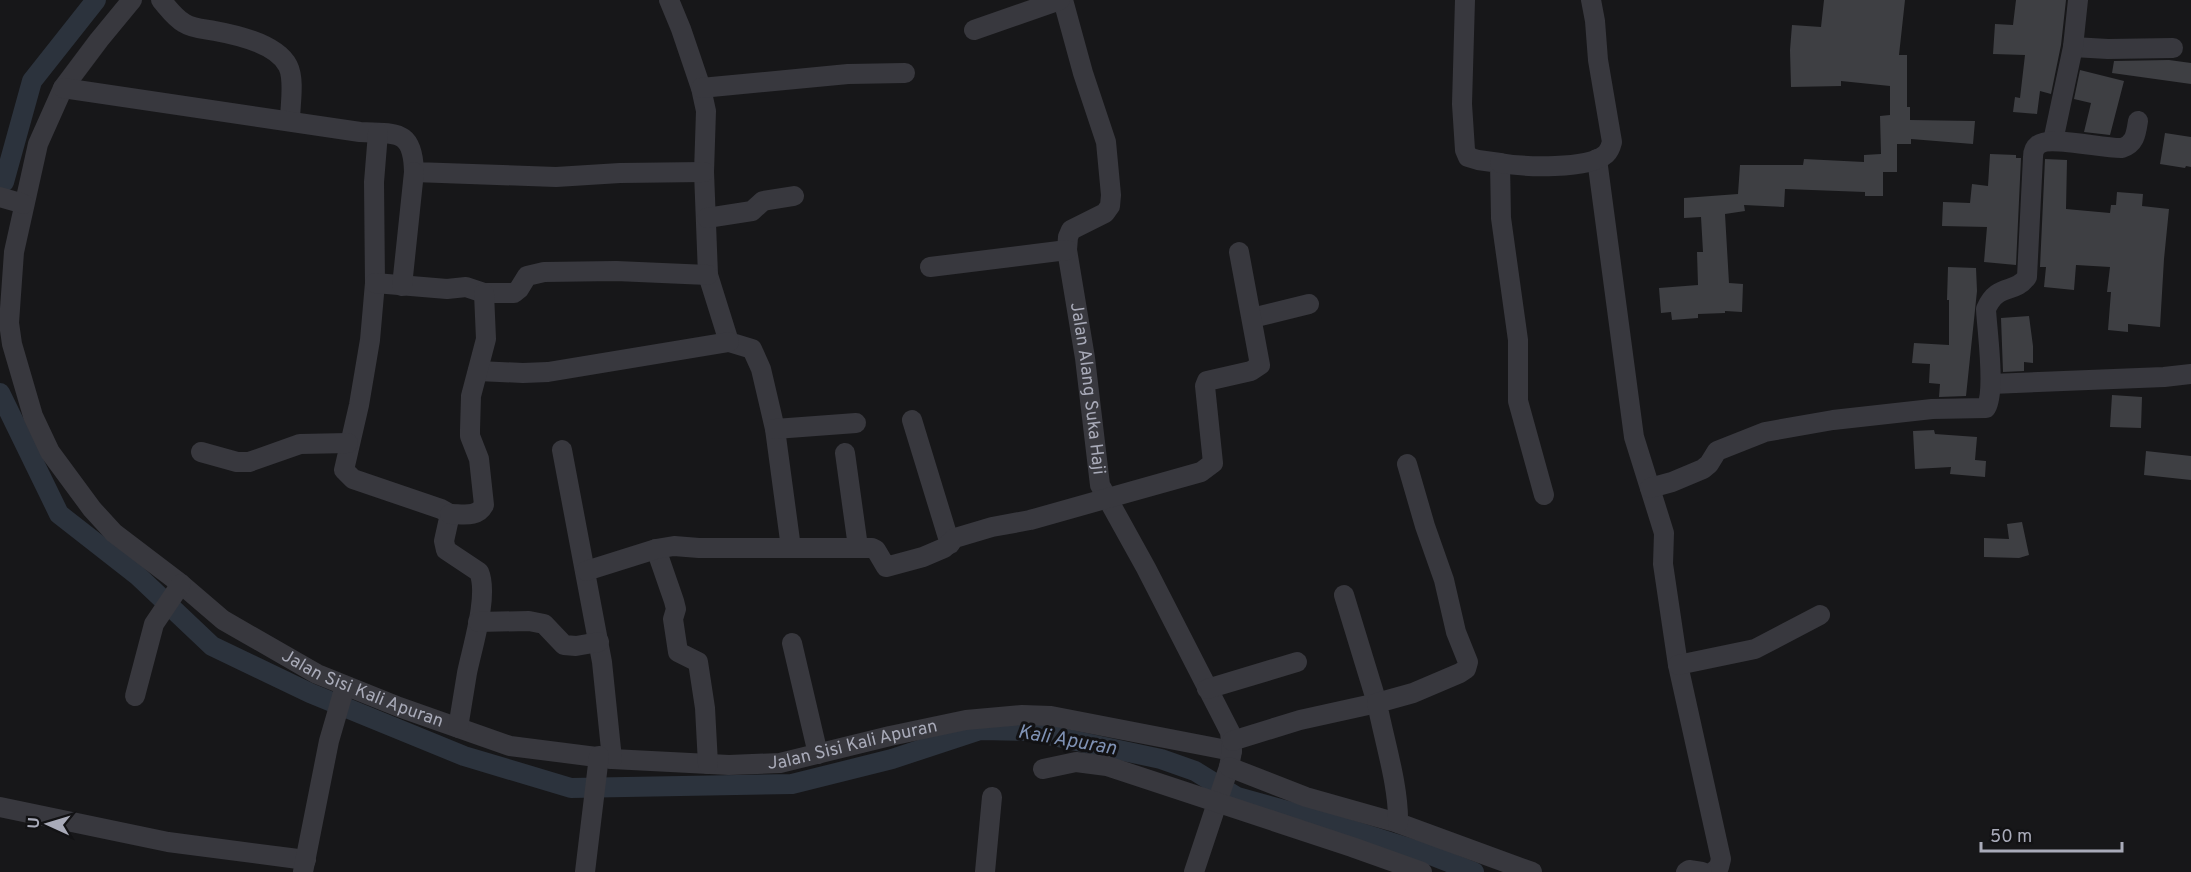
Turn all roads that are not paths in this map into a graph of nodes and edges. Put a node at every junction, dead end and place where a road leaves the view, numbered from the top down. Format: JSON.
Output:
{"nodes":[{"id":1,"x":132,"y":0,"type":"edge"},
{"id":2,"x":161,"y":0,"type":"edge"},
{"id":3,"x":669,"y":0,"type":"edge"},
{"id":4,"x":1062,"y":0,"type":"edge"},
{"id":5,"x":1465,"y":0,"type":"edge"},
{"id":6,"x":1591,"y":0,"type":"edge"},
{"id":7,"x":2078,"y":0,"type":"edge"},
{"id":8,"x":974,"y":30,"type":"dead end"},
{"id":9,"x":2073,"y":47,"type":"junction"},
{"id":10,"x":2173,"y":48,"type":"dead end"},
{"id":11,"x":905,"y":73,"type":"dead end"},
{"id":12,"x":63,"y":88,"type":"junction"},
{"id":13,"x":702,"y":88,"type":"junction"},
{"id":14,"x":290,"y":121,"type":"junction"},
{"id":15,"x":2138,"y":122,"type":"dead end"},
{"id":16,"x":378,"y":133,"type":"junction"},
{"id":17,"x":2053,"y":141,"type":"junction"},
{"id":18,"x":1597,"y":159,"type":"junction"},
{"id":19,"x":1500,"y":163,"type":"junction"},
{"id":20,"x":414,"y":172,"type":"junction"},
{"id":21,"x":704,"y":172,"type":"junction"},
{"id":22,"x":794,"y":196,"type":"dead end"},
{"id":23,"x":0,"y":197,"type":"edge"},
{"id":24,"x":24,"y":204,"type":"junction"},
{"id":25,"x":707,"y":218,"type":"junction"},
{"id":26,"x":1067,"y":250,"type":"junction"},
{"id":27,"x":1239,"y":252,"type":"dead end"},
{"id":28,"x":930,"y":267,"type":"dead end"},
{"id":29,"x":708,"y":275,"type":"junction"},
{"id":30,"x":375,"y":283,"type":"junction"},
{"id":31,"x":402,"y":286,"type":"junction"},
{"id":32,"x":484,"y":294,"type":"junction"},
{"id":33,"x":1309,"y":304,"type":"dead end"},
{"id":34,"x":1252,"y":318,"type":"junction"},
{"id":35,"x":729,"y":342,"type":"junction"},
{"id":36,"x":478,"y":371,"type":"junction"},
{"id":37,"x":2191,"y":374,"type":"edge"},
{"id":38,"x":1991,"y":384,"type":"junction"},
{"id":39,"x":912,"y":420,"type":"dead end"},
{"id":40,"x":856,"y":423,"type":"dead end"},
{"id":41,"x":775,"y":429,"type":"junction"},
{"id":42,"x":348,"y":442,"type":"junction"},
{"id":43,"x":562,"y":450,"type":"dead end"},
{"id":44,"x":201,"y":452,"type":"dead end"},
{"id":45,"x":845,"y":453,"type":"dead end"},
{"id":46,"x":1407,"y":464,"type":"dead end"},
{"id":47,"x":1650,"y":488,"type":"junction"},
{"id":48,"x":1544,"y":495,"type":"dead end"},
{"id":49,"x":1107,"y":499,"type":"junction"},
{"id":50,"x":450,"y":514,"type":"junction"},
{"id":51,"x":950,"y":544,"type":"junction"},
{"id":52,"x":858,"y":547,"type":"junction"},
{"id":53,"x":792,"y":548,"type":"junction"},
{"id":54,"x":656,"y":549,"type":"junction"},
{"id":55,"x":586,"y":570,"type":"junction"},
{"id":56,"x":178,"y":587,"type":"junction"},
{"id":57,"x":1344,"y":596,"type":"dead end"},
{"id":58,"x":1820,"y":615,"type":"dead end"},
{"id":59,"x":478,"y":622,"type":"junction"},
{"id":60,"x":599,"y":642,"type":"junction"},
{"id":61,"x":792,"y":643,"type":"dead end"},
{"id":62,"x":1297,"y":662,"type":"dead end"},
{"id":63,"x":1678,"y":665,"type":"junction"},
{"id":64,"x":1207,"y":689,"type":"junction"},
{"id":65,"x":344,"y":691,"type":"junction"},
{"id":66,"x":135,"y":696,"type":"dead end"},
{"id":67,"x":1377,"y":703,"type":"junction"},
{"id":68,"x":458,"y":728,"type":"junction"},
{"id":69,"x":818,"y":754,"type":"junction"},
{"id":70,"x":602,"y":761,"type":"junction"},
{"id":71,"x":708,"y":764,"type":"junction"},
{"id":72,"x":1043,"y":768,"type":"dead end"},
{"id":73,"x":1226,"y":772,"type":"junction"},
{"id":74,"x":992,"y":797,"type":"dead end"},
{"id":75,"x":0,"y":807,"type":"edge"},
{"id":76,"x":1398,"y":823,"type":"junction"},
{"id":77,"x":304,"y":866,"type":"edge"},
{"id":78,"x":585,"y":872,"type":"edge"},
{"id":79,"x":985,"y":872,"type":"edge"},
{"id":80,"x":1194,"y":872,"type":"edge"},
{"id":81,"x":1422,"y":872,"type":"edge"},
{"id":82,"x":1532,"y":872,"type":"edge"},
{"id":83,"x":1686,"y":872,"type":"edge"},
{"id":84,"x":1702,"y":872,"type":"edge"},
{"id":85,"x":1713,"y":872,"type":"edge"}],
"edges":[{"from":1,"to":12,"type":"street","name":"Jalan Sisi Kali Apuran"},
{"from":2,"to":14,"type":"street"},
{"from":3,"to":13,"type":"street"},
{"from":4,"to":8,"type":"street"},
{"from":4,"to":26,"type":"street"},
{"from":5,"to":19,"type":"street"},
{"from":6,"to":18,"type":"street"},
{"from":7,"to":9,"type":"street"},
{"from":9,"to":10,"type":"street"},
{"from":9,"to":17,"type":"street"},
{"from":11,"to":13,"type":"street"},
{"from":12,"to":14,"type":"street"},
{"from":12,"to":24,"type":"street","name":"Jalan Sisi Kali Apuran"},
{"from":13,"to":21,"type":"street"},
{"from":14,"to":16,"type":"street"},
{"from":15,"to":17,"type":"street"},
{"from":16,"to":20,"type":"street"},
{"from":16,"to":30,"type":"street"},
{"from":17,"to":38,"type":"street"},
{"from":18,"to":19,"type":"street"},
{"from":18,"to":47,"type":"street"},
{"from":19,"to":48,"type":"street"},
{"from":20,"to":21,"type":"street"},
{"from":20,"to":31,"type":"street"},
{"from":21,"to":25,"type":"street"},
{"from":22,"to":25,"type":"street"},
{"from":23,"to":24,"type":"street"},
{"from":24,"to":56,"type":"street","name":"Jalan Sisi Kali Apuran"},
{"from":25,"to":29,"type":"street"},
{"from":26,"to":28,"type":"street"},
{"from":26,"to":49,"type":"street","name":"Jalan Alang Suka Haji"},
{"from":27,"to":34,"type":"street"},
{"from":29,"to":32,"type":"street"},
{"from":29,"to":35,"type":"street"},
{"from":30,"to":31,"type":"street"},
{"from":30,"to":42,"type":"street"},
{"from":31,"to":32,"type":"street"},
{"from":32,"to":36,"type":"street"},
{"from":33,"to":34,"type":"street"},
{"from":34,"to":49,"type":"street"},
{"from":35,"to":36,"type":"street"},
{"from":35,"to":41,"type":"street"},
{"from":36,"to":50,"type":"street"},
{"from":37,"to":38,"type":"street"},
{"from":38,"to":47,"type":"street"},
{"from":39,"to":51,"type":"street"},
{"from":40,"to":41,"type":"street"},
{"from":41,"to":53,"type":"street"},
{"from":42,"to":44,"type":"street"},
{"from":42,"to":50,"type":"street"},
{"from":43,"to":55,"type":"street"},
{"from":45,"to":52,"type":"street"},
{"from":46,"to":67,"type":"street"},
{"from":47,"to":63,"type":"street"},
{"from":49,"to":51,"type":"street"},
{"from":49,"to":64,"type":"street","name":"Jalan Alang Suka Haji"},
{"from":50,"to":59,"type":"street"},
{"from":51,"to":52,"type":"street"},
{"from":52,"to":53,"type":"street"},
{"from":53,"to":54,"type":"street"},
{"from":54,"to":55,"type":"street"},
{"from":54,"to":71,"type":"street"},
{"from":55,"to":60,"type":"street"},
{"from":56,"to":65,"type":"street","name":"Jalan Sisi Kali Apuran"},
{"from":56,"to":66,"type":"street"},
{"from":57,"to":67,"type":"street"},
{"from":58,"to":63,"type":"street"},
{"from":59,"to":60,"type":"street"},
{"from":59,"to":68,"type":"street"},
{"from":60,"to":70,"type":"street"},
{"from":61,"to":69,"type":"street"},
{"from":62,"to":64,"type":"street"},
{"from":63,"to":85,"type":"street"},
{"from":64,"to":73,"type":"street","name":"Jalan Alang Suka Haji"},
{"from":65,"to":68,"type":"street","name":"Jalan Sisi Kali Apuran"},
{"from":65,"to":77,"type":"street"},
{"from":67,"to":73,"type":"street"},
{"from":67,"to":76,"type":"street"},
{"from":68,"to":70,"type":"street","name":"Jalan Sisi Kali Apuran"},
{"from":69,"to":71,"type":"street","name":"Jalan Sisi Kali Apuran"},
{"from":69,"to":73,"type":"street","name":"Jalan Sisi Kali Apuran"},
{"from":70,"to":71,"type":"street","name":"Jalan Sisi Kali Apuran"},
{"from":70,"to":78,"type":"street"},
{"from":72,"to":73,"type":"street"},
{"from":73,"to":76,"type":"street"},
{"from":73,"to":80,"type":"street"},
{"from":73,"to":81,"type":"street"},
{"from":74,"to":79,"type":"street"},
{"from":75,"to":77,"type":"street"},
{"from":76,"to":82,"type":"street"},
{"from":83,"to":84,"type":"street"}]}
